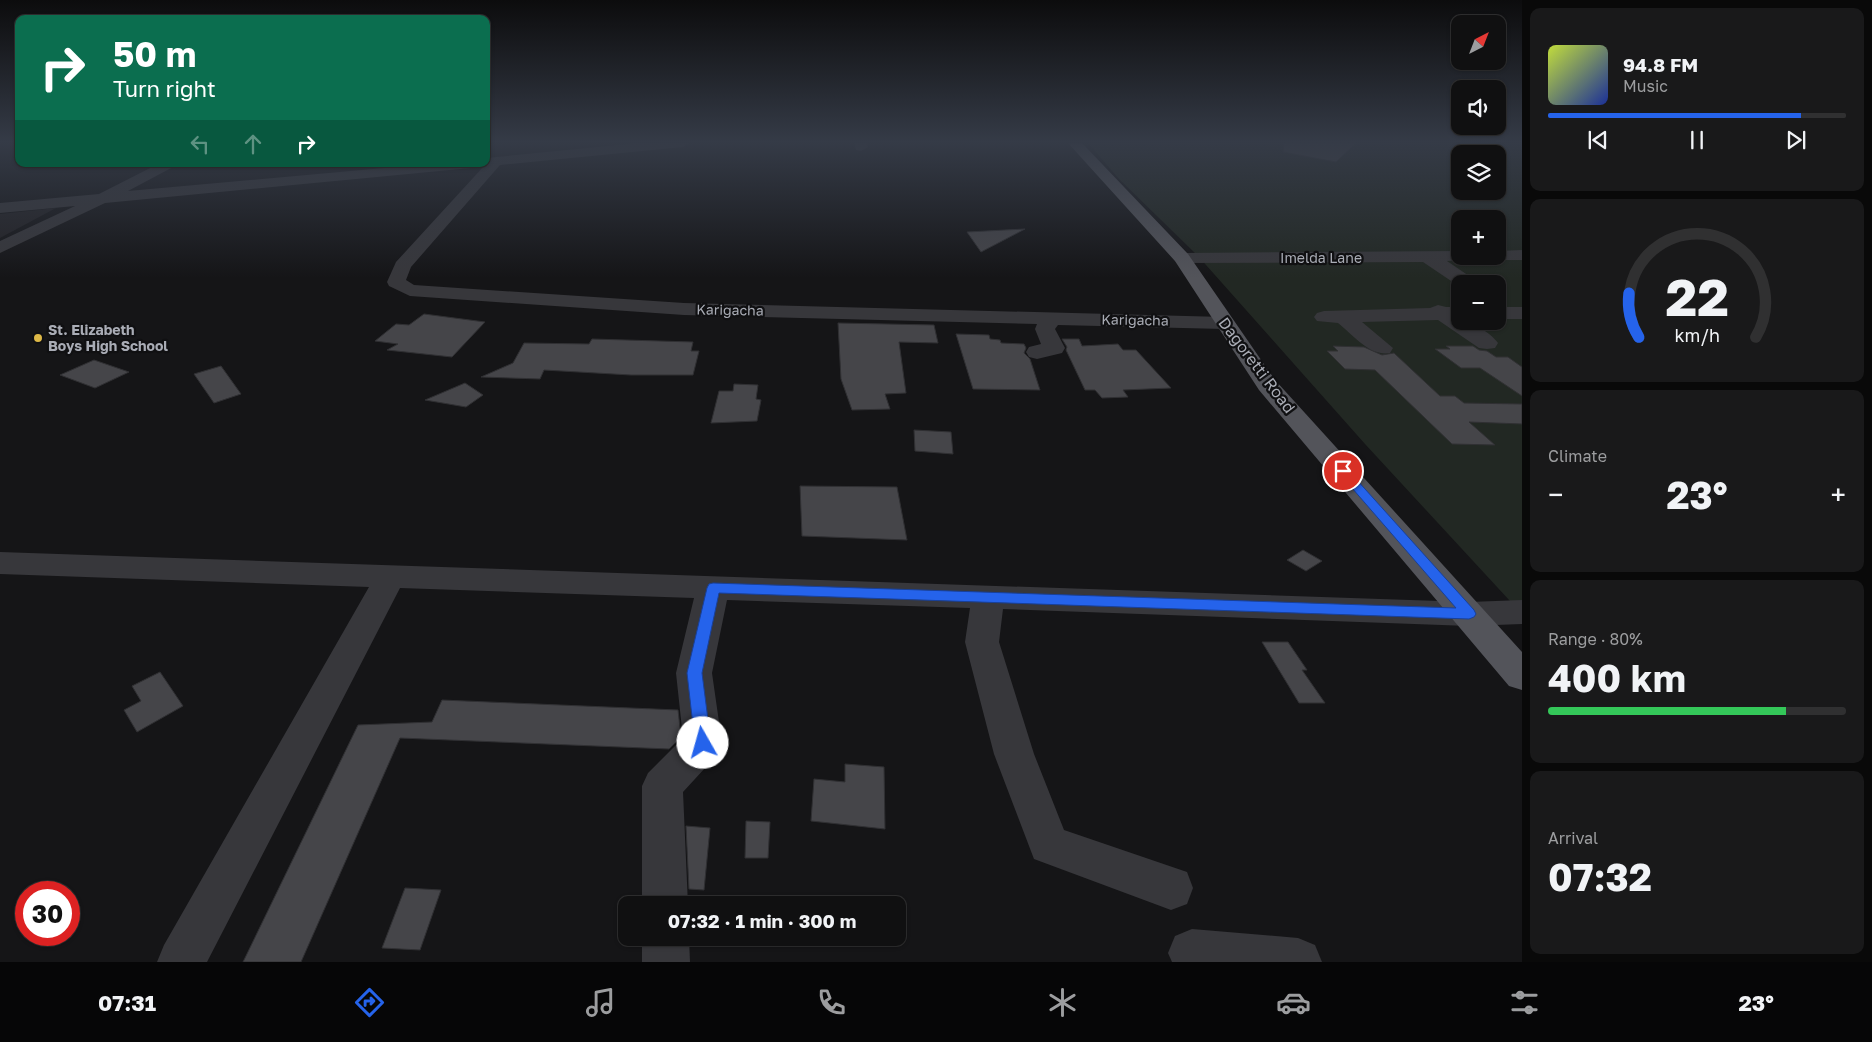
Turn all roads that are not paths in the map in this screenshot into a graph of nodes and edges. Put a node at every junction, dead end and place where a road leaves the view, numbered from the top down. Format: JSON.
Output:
{"nodes":[{"id":1,"x":120,"y":188,"type":"edge"},
{"id":2,"x":211,"y":188,"type":"edge"},
{"id":3,"x":469,"y":188,"type":"edge"},
{"id":4,"x":1116,"y":188,"type":"edge"},
{"id":5,"x":100,"y":198,"type":"junction"},
{"id":6,"x":0,"y":208,"type":"edge"},
{"id":7,"x":0,"y":248,"type":"edge"},
{"id":8,"x":1522,"y":255,"type":"edge"},
{"id":9,"x":1451,"y":256,"type":"edge"},
{"id":10,"x":1506,"y":256,"type":"edge"},
{"id":11,"x":1428,"y":257,"type":"junction"},
{"id":12,"x":1182,"y":258,"type":"junction"},
{"id":13,"x":1455,"y":275,"type":"edge"},
{"id":14,"x":1443,"y":310,"type":"edge"},
{"id":15,"x":1050,"y":318,"type":"junction"},
{"id":16,"x":1224,"y":323,"type":"junction"},
{"id":17,"x":1487,"y":343,"type":"dead end"},
{"id":18,"x":1382,"y":348,"type":"dead end"},
{"id":19,"x":1037,"y":352,"type":"dead end"},
{"id":20,"x":0,"y":563,"type":"edge"},
{"id":21,"x":390,"y":577,"type":"junction"},
{"id":22,"x":713,"y":588,"type":"junction"},
{"id":23,"x":988,"y":597,"type":"junction"},
{"id":24,"x":1522,"y":612,"type":"edge"},
{"id":25,"x":1469,"y":614,"type":"junction"},
{"id":26,"x":1522,"y":676,"type":"edge"},
{"id":27,"x":1171,"y":888,"type":"dead end"},
{"id":28,"x":665,"y":896,"type":"edge"},
{"id":29,"x":666,"y":946,"type":"edge"},
{"id":30,"x":1192,"y":953,"type":"dead end"},
{"id":31,"x":181,"y":962,"type":"edge"},
{"id":32,"x":666,"y":962,"type":"edge"},
{"id":33,"x":1298,"y":962,"type":"edge"}],
"edges":[{"from":1,"to":5,"type":"street"},
{"from":2,"to":5,"type":"street"},
{"from":3,"to":15,"type":"street","name":"Karigacha"},
{"from":4,"to":12,"type":"main road","name":"Dagoretti Road"},
{"from":5,"to":6,"type":"street"},
{"from":5,"to":7,"type":"street"},
{"from":8,"to":10,"type":"street"},
{"from":9,"to":11,"type":"street","name":"Imelda Lane"},
{"from":11,"to":12,"type":"street","name":"Imelda Lane"},
{"from":11,"to":13,"type":"street"},
{"from":12,"to":16,"type":"main road","name":"Dagoretti Road"},
{"from":14,"to":17,"type":"street"},
{"from":14,"to":18,"type":"street"},
{"from":15,"to":16,"type":"street","name":"Karigacha"},
{"from":15,"to":19,"type":"street"},
{"from":16,"to":25,"type":"main road","name":"Dagoretti Road"},
{"from":20,"to":21,"type":"street"},
{"from":21,"to":22,"type":"street"},
{"from":21,"to":31,"type":"street"},
{"from":22,"to":23,"type":"street"},
{"from":22,"to":28,"type":"street"},
{"from":23,"to":25,"type":"street"},
{"from":23,"to":27,"type":"street"},
{"from":24,"to":25,"type":"street"},
{"from":25,"to":26,"type":"main road","name":"Dagoretti Road"},
{"from":29,"to":32,"type":"street"},
{"from":30,"to":33,"type":"street"}]}
